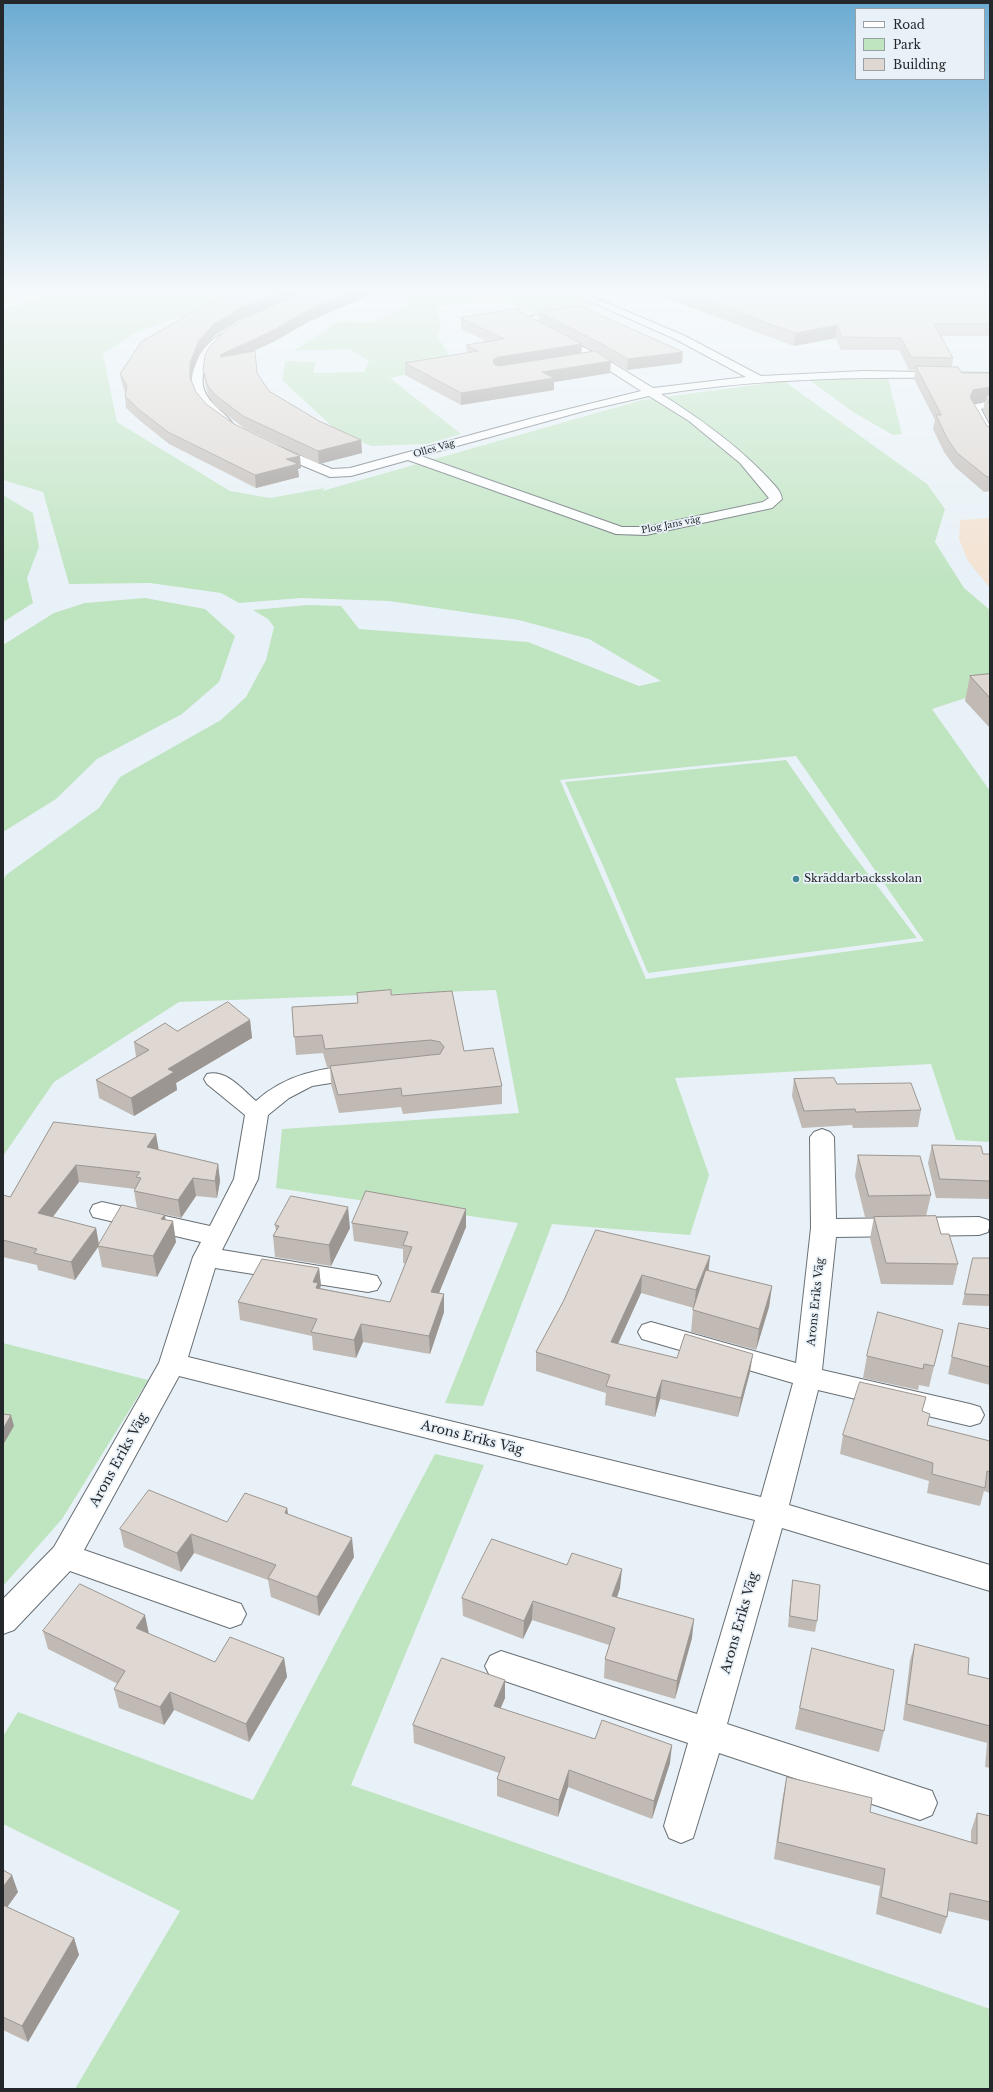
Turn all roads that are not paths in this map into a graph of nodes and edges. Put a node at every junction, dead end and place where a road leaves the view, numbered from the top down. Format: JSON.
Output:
{"nodes":[{"id":1,"x":198,"y":387,"type":"edge"},
{"id":2,"x":642,"y":387,"type":"edge"},
{"id":3,"x":692,"y":387,"type":"edge"},
{"id":4,"x":651,"y":392,"type":"junction"},
{"id":5,"x":990,"y":404,"type":"edge"},
{"id":6,"x":236,"y":430,"type":"edge"},
{"id":7,"x":990,"y":436,"type":"edge"},
{"id":8,"x":267,"y":446,"type":"edge"},
{"id":9,"x":408,"y":456,"type":"junction"},
{"id":10,"x":380,"y":1070,"type":"edge"},
{"id":11,"x":215,"y":1079,"type":"dead end"},
{"id":12,"x":257,"y":1113,"type":"junction"},
{"id":13,"x":822,"y":1137,"type":"dead end"},
{"id":14,"x":102,"y":1211,"type":"dead end"},
{"id":15,"x":978,"y":1226,"type":"dead end"},
{"id":16,"x":824,"y":1228,"type":"junction"},
{"id":17,"x":211,"y":1246,"type":"junction"},
{"id":18,"x":368,"y":1283,"type":"dead end"},
{"id":19,"x":651,"y":1332,"type":"dead end"},
{"id":20,"x":172,"y":1364,"type":"junction"},
{"id":21,"x":808,"y":1377,"type":"junction"},
{"id":22,"x":970,"y":1415,"type":"dead end"},
{"id":23,"x":772,"y":1512,"type":"junction"},
{"id":24,"x":66,"y":1556,"type":"junction"},
{"id":25,"x":990,"y":1578,"type":"edge"},
{"id":26,"x":230,"y":1614,"type":"dead end"},
{"id":27,"x":3,"y":1620,"type":"edge"},
{"id":28,"x":501,"y":1666,"type":"dead end"},
{"id":29,"x":708,"y":1734,"type":"junction"},
{"id":30,"x":920,"y":1803,"type":"dead end"},
{"id":31,"x":681,"y":1826,"type":"dead end"}],
"edges":[{"from":1,"to":6,"type":"street"},
{"from":2,"to":4,"type":"street"},
{"from":3,"to":4,"type":"street","name":"Olles Väg"},
{"from":4,"to":9,"type":"street","name":"Olles Väg"},
{"from":4,"to":9,"type":"street","name":"Plog Jans väg"},
{"from":5,"to":7,"type":"street"},
{"from":8,"to":9,"type":"street","name":"Olles Väg"},
{"from":10,"to":12,"type":"street"},
{"from":11,"to":12,"type":"street"},
{"from":12,"to":17,"type":"street","name":"Arons Eriks Väg"},
{"from":13,"to":16,"type":"street","name":"Arons Eriks Väg"},
{"from":14,"to":17,"type":"street"},
{"from":15,"to":16,"type":"street"},
{"from":16,"to":21,"type":"street","name":"Arons Eriks Väg"},
{"from":17,"to":18,"type":"street"},
{"from":17,"to":20,"type":"street","name":"Arons Eriks Väg"},
{"from":19,"to":21,"type":"street"},
{"from":20,"to":23,"type":"street","name":"Arons Eriks Väg"},
{"from":20,"to":24,"type":"street","name":"Arons Eriks Väg"},
{"from":21,"to":22,"type":"street"},
{"from":21,"to":23,"type":"street","name":"Arons Eriks Väg"},
{"from":23,"to":25,"type":"street","name":"Arons Eriks Väg"},
{"from":23,"to":29,"type":"street","name":"Arons Eriks Väg"},
{"from":24,"to":26,"type":"street"},
{"from":24,"to":27,"type":"street","name":"Arons Eriks Väg"},
{"from":28,"to":29,"type":"street"},
{"from":29,"to":30,"type":"street"},
{"from":29,"to":31,"type":"street","name":"Arons Eriks Väg"}]}
